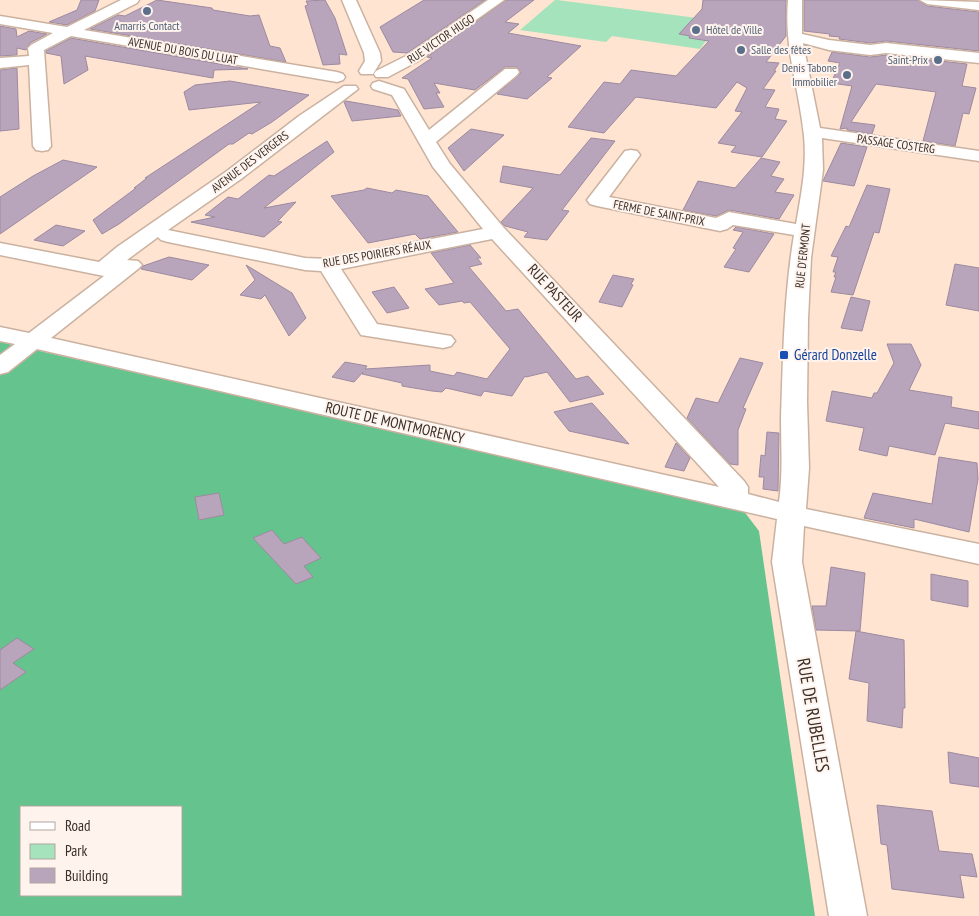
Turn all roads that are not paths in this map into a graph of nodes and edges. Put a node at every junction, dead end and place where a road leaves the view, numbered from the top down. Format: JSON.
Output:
{"nodes":[{"id":1,"x":132,"y":0,"type":"edge"},
{"id":2,"x":349,"y":0,"type":"edge"},
{"id":3,"x":497,"y":0,"type":"edge"},
{"id":4,"x":795,"y":0,"type":"edge"},
{"id":5,"x":927,"y":0,"type":"edge"},
{"id":6,"x":979,"y":6,"type":"edge"},
{"id":7,"x":0,"y":20,"type":"edge"},
{"id":8,"x":69,"y":32,"type":"junction"},
{"id":9,"x":795,"y":42,"type":"junction"},
{"id":10,"x":979,"y":58,"type":"edge"},
{"id":11,"x":36,"y":60,"type":"junction"},
{"id":12,"x":0,"y":63,"type":"edge"},
{"id":13,"x":511,"y":72,"type":"dead end"},
{"id":14,"x":376,"y":77,"type":"junction"},
{"id":15,"x":343,"y":83,"type":"junction"},
{"id":16,"x":814,"y":132,"type":"junction"},
{"id":17,"x":426,"y":141,"type":"junction"},
{"id":18,"x":42,"y":146,"type":"dead end"},
{"id":19,"x":631,"y":155,"type":"dead end"},
{"id":20,"x":979,"y":156,"type":"edge"},
{"id":21,"x":804,"y":231,"type":"junction"},
{"id":22,"x":497,"y":232,"type":"junction"},
{"id":23,"x":159,"y":234,"type":"junction"},
{"id":24,"x":0,"y":249,"type":"edge"},
{"id":25,"x":328,"y":265,"type":"junction"},
{"id":26,"x":114,"y":272,"type":"junction"},
{"id":27,"x":0,"y":334,"type":"edge"},
{"id":28,"x":33,"y":341,"type":"junction"},
{"id":29,"x":443,"y":341,"type":"dead end"},
{"id":30,"x":0,"y":367,"type":"edge"},
{"id":31,"x":735,"y":499,"type":"junction"},
{"id":32,"x":790,"y":514,"type":"junction"},
{"id":33,"x":979,"y":554,"type":"edge"},
{"id":34,"x":848,"y":916,"type":"edge"}],
"edges":[{"from":1,"to":8,"type":"street"},
{"from":2,"to":14,"type":"street"},
{"from":3,"to":14,"type":"street","name":"RUE VICTOR HUGO"},
{"from":4,"to":9,"type":"street","name":"RUE D'ERMONT"},
{"from":5,"to":6,"type":"street"},
{"from":7,"to":8,"type":"street","name":"AVENUE DU BOIS DU LUAT"},
{"from":8,"to":11,"type":"street"},
{"from":8,"to":15,"type":"street","name":"AVENUE DU BOIS DU LUAT"},
{"from":9,"to":10,"type":"street"},
{"from":9,"to":16,"type":"street","name":"RUE D'ERMONT"},
{"from":11,"to":12,"type":"street"},
{"from":11,"to":18,"type":"street"},
{"from":13,"to":17,"type":"street"},
{"from":14,"to":15,"type":"street"},
{"from":14,"to":17,"type":"street","name":"RUE PASTEUR"},
{"from":15,"to":23,"type":"street","name":"AVENUE DES VERGERS"},
{"from":16,"to":20,"type":"street","name":"PASSAGE COSTERG"},
{"from":16,"to":21,"type":"street","name":"RUE D'ERMONT"},
{"from":17,"to":22,"type":"street","name":"RUE PASTEUR"},
{"from":19,"to":21,"type":"street","name":"FERME DE SAINT-PRIX"},
{"from":21,"to":32,"type":"street","name":"RUE D'ERMONT"},
{"from":22,"to":25,"type":"street","name":"RUE DES POIRIERS RÉAUX"},
{"from":22,"to":31,"type":"street","name":"RUE PASTEUR"},
{"from":23,"to":25,"type":"street","name":"RUE DES POIRIERS RÉAUX"},
{"from":23,"to":26,"type":"street","name":"AVENUE DES VERGERS"},
{"from":24,"to":26,"type":"street"},
{"from":25,"to":29,"type":"street"},
{"from":26,"to":28,"type":"street","name":"AVENUE DES VERGERS"},
{"from":27,"to":28,"type":"street","name":"ROUTE DE MONTMORENCY"},
{"from":28,"to":30,"type":"street","name":"AVENUE DES VERGERS"},
{"from":28,"to":31,"type":"street","name":"ROUTE DE MONTMORENCY"},
{"from":31,"to":32,"type":"street","name":"ROUTE DE MONTMORENCY"},
{"from":32,"to":33,"type":"street","name":"ROUTE DE MONTMORENCY"},
{"from":32,"to":34,"type":"street","name":"RUE DE RUBELLES"}]}
